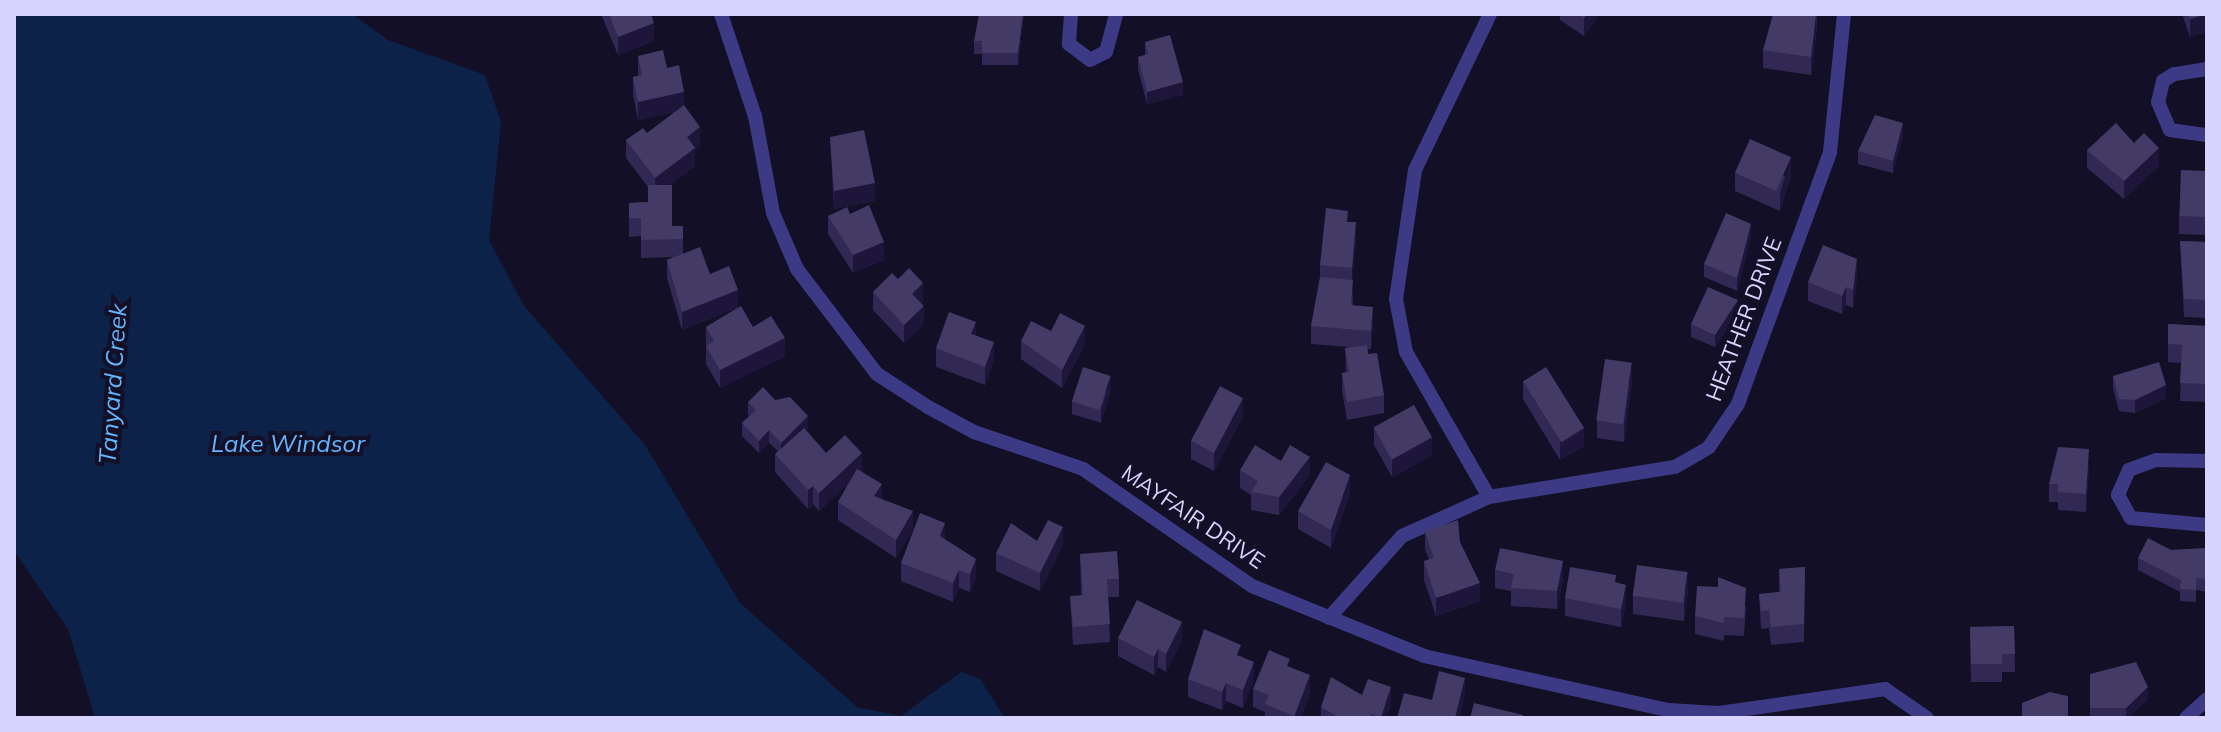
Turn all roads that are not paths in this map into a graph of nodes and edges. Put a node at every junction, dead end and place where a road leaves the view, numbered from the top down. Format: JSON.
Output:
{"nodes":[{"id":1,"x":721,"y":14,"type":"edge"},
{"id":2,"x":1071,"y":14,"type":"edge"},
{"id":3,"x":1116,"y":14,"type":"edge"},
{"id":4,"x":1490,"y":14,"type":"edge"},
{"id":5,"x":1844,"y":14,"type":"edge"},
{"id":6,"x":2207,"y":69,"type":"edge"},
{"id":7,"x":2207,"y":135,"type":"edge"},
{"id":8,"x":2207,"y":461,"type":"edge"},
{"id":9,"x":1489,"y":497,"type":"junction"},
{"id":10,"x":2207,"y":525,"type":"edge"},
{"id":11,"x":1329,"y":618,"type":"junction"},
{"id":12,"x":2207,"y":699,"type":"edge"},
{"id":13,"x":1927,"y":718,"type":"edge"},
{"id":14,"x":2186,"y":718,"type":"edge"}],
"edges":[{"from":1,"to":11,"type":"street","name":"MAYFAIR DRIVE"},
{"from":2,"to":3,"type":"street"},
{"from":4,"to":9,"type":"street"},
{"from":5,"to":9,"type":"street","name":"HEATHER DRIVE"},
{"from":6,"to":7,"type":"street"},
{"from":8,"to":10,"type":"street"},
{"from":9,"to":11,"type":"street","name":"HEATHER DRIVE"},
{"from":11,"to":13,"type":"street","name":"MAYFAIR DRIVE"},
{"from":12,"to":14,"type":"street"}]}
